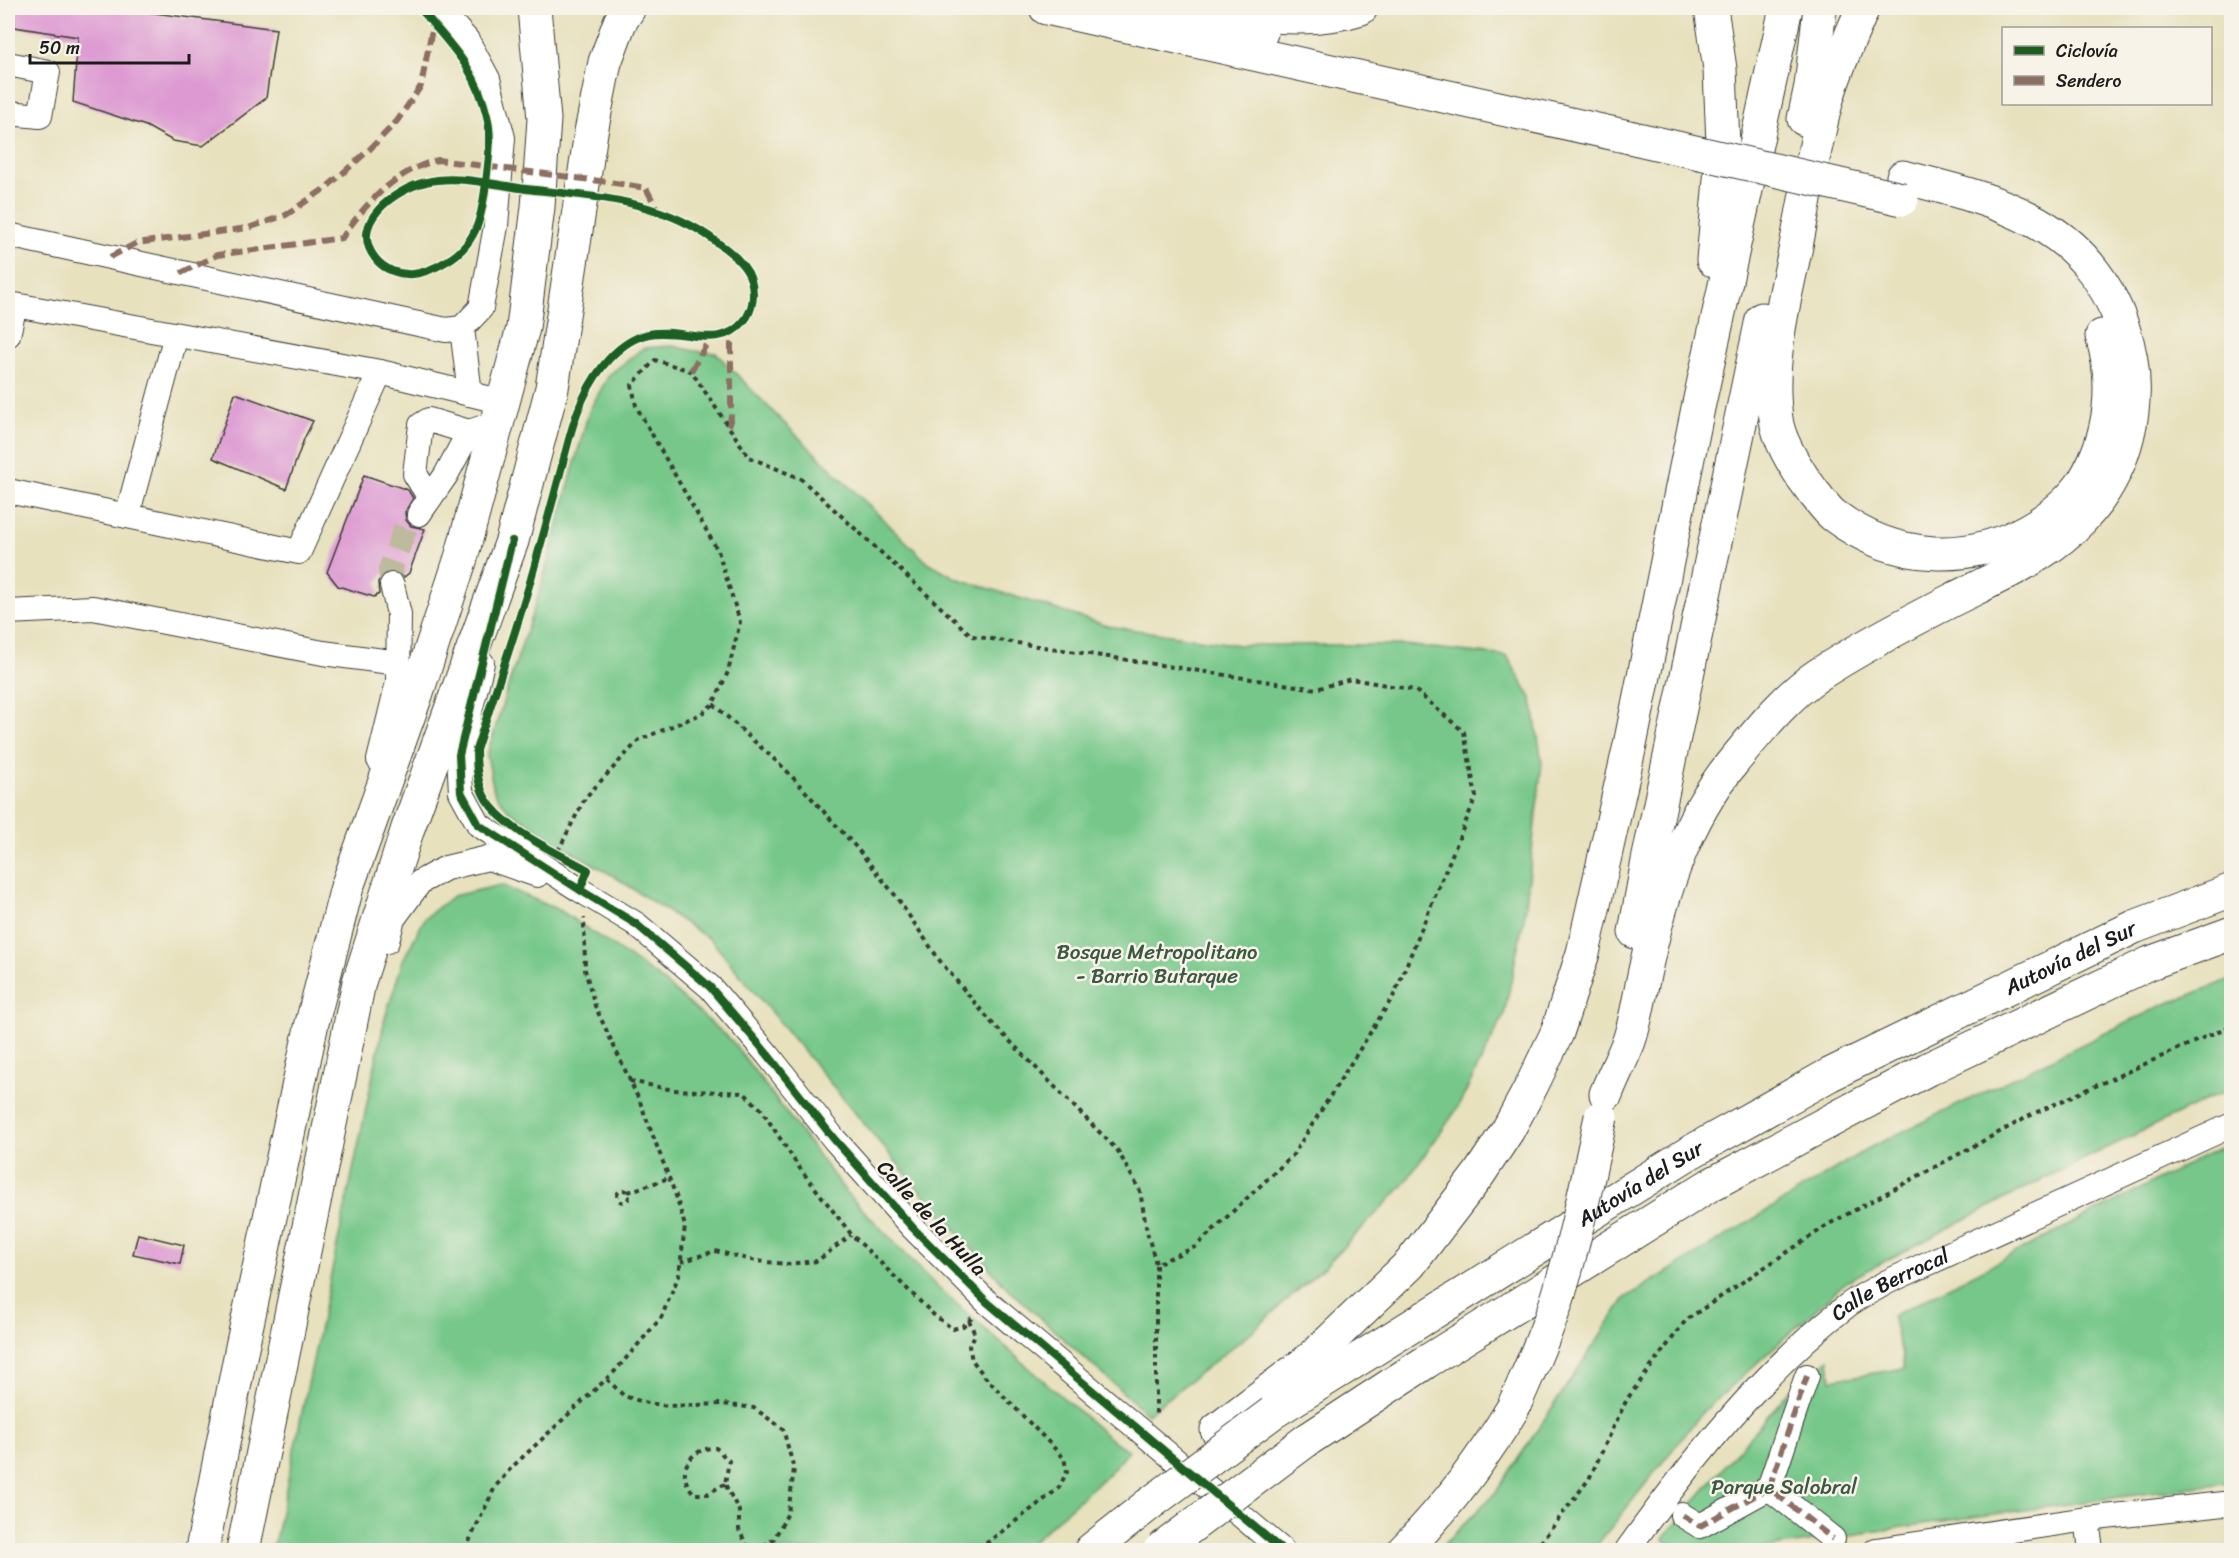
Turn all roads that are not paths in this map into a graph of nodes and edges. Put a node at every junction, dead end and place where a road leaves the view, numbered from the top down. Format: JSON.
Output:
{"nodes":[{"id":1,"x":438,"y":8,"type":"edge"},
{"id":2,"x":534,"y":8,"type":"edge"},
{"id":3,"x":629,"y":8,"type":"edge"},
{"id":4,"x":1046,"y":8,"type":"edge"},
{"id":5,"x":1163,"y":8,"type":"edge"},
{"id":6,"x":1202,"y":8,"type":"edge"},
{"id":7,"x":1362,"y":8,"type":"edge"},
{"id":8,"x":1711,"y":8,"type":"edge"},
{"id":9,"x":1786,"y":8,"type":"edge"},
{"id":10,"x":1820,"y":8,"type":"edge"},
{"id":11,"x":1844,"y":8,"type":"edge"},
{"id":12,"x":1863,"y":8,"type":"edge"},
{"id":13,"x":8,"y":64,"type":"edge"},
{"id":14,"x":1811,"y":86,"type":"junction"},
{"id":15,"x":8,"y":113,"type":"edge"},
{"id":16,"x":1631,"y":126,"type":"junction"},
{"id":17,"x":1903,"y":188,"type":"junction"},
{"id":18,"x":8,"y":235,"type":"edge"},
{"id":19,"x":462,"y":328,"type":"junction"},
{"id":20,"x":8,"y":335,"type":"edge"},
{"id":21,"x":176,"y":335,"type":"junction"},
{"id":22,"x":380,"y":372,"type":"junction"},
{"id":23,"x":470,"y":394,"type":"junction"},
{"id":24,"x":1698,"y":408,"type":"junction"},
{"id":25,"x":490,"y":419,"type":"junction"},
{"id":26,"x":8,"y":491,"type":"edge"},
{"id":27,"x":127,"y":516,"type":"junction"},
{"id":28,"x":512,"y":541,"type":"junction"},
{"id":29,"x":392,"y":585,"type":"tunnel mouth"},
{"id":30,"x":8,"y":612,"type":"edge"},
{"id":31,"x":398,"y":663,"type":"junction"},
{"id":32,"x":347,"y":887,"type":"junction"},
{"id":33,"x":2232,"y":890,"type":"edge"},
{"id":34,"x":580,"y":891,"type":"junction"},
{"id":35,"x":2232,"y":933,"type":"edge"},
{"id":36,"x":1603,"y":1106,"type":"junction"},
{"id":37,"x":2232,"y":1125,"type":"edge"},
{"id":38,"x":316,"y":1182,"type":"junction"},
{"id":39,"x":1807,"y":1376,"type":"dead end"},
{"id":40,"x":1269,"y":1403,"type":"junction"},
{"id":41,"x":1769,"y":1488,"type":"junction"},
{"id":42,"x":2232,"y":1503,"type":"edge"},
{"id":43,"x":1682,"y":1515,"type":"dead end"},
{"id":44,"x":2087,"y":1519,"type":"junction"},
{"id":45,"x":1833,"y":1539,"type":"dead end"},
{"id":46,"x":202,"y":1551,"type":"edge"},
{"id":47,"x":243,"y":1551,"type":"edge"},
{"id":48,"x":1091,"y":1551,"type":"edge"},
{"id":49,"x":1160,"y":1551,"type":"edge"},
{"id":50,"x":1282,"y":1551,"type":"edge"},
{"id":51,"x":1404,"y":1551,"type":"edge"},
{"id":52,"x":1628,"y":1551,"type":"edge"},
{"id":53,"x":1876,"y":1551,"type":"edge"},
{"id":54,"x":2091,"y":1551,"type":"edge"}],
"edges":[{"from":1,"to":19,"type":"street"},
{"from":2,"to":25,"type":"highway"},
{"from":3,"to":28,"type":"highway"},
{"from":4,"to":16,"type":"highway"},
{"from":5,"to":16,"type":"highway"},
{"from":6,"to":7,"type":"highway"},
{"from":8,"to":24,"type":"highway"},
{"from":9,"to":24,"type":"highway"},
{"from":10,"to":14,"type":"highway"},
{"from":11,"to":14,"type":"highway"},
{"from":12,"to":17,"type":"highway"},
{"from":13,"to":15,"type":"street"},
{"from":14,"to":36,"type":"highway"},
{"from":16,"to":17,"type":"highway","bridge":true},
{"from":17,"to":36,"type":"highway"},
{"from":18,"to":19,"type":"street"},
{"from":19,"to":23,"type":"street"},
{"from":20,"to":21,"type":"street"},
{"from":21,"to":22,"type":"street"},
{"from":21,"to":27,"type":"street"},
{"from":22,"to":23,"type":"street"},
{"from":22,"to":27,"type":"street"},
{"from":23,"to":25,"type":"street"},
{"from":24,"to":40,"type":"highway"},
{"from":25,"to":25,"type":"street"},
{"from":25,"to":32,"type":"highway"},
{"from":26,"to":27,"type":"street"},
{"from":28,"to":34,"type":"street"},
{"from":28,"to":38,"type":"highway"},
{"from":29,"to":31,"type":"street"},
{"from":30,"to":31,"type":"street"},
{"from":31,"to":32,"type":"street"},
{"from":32,"to":46,"type":"highway"},
{"from":33,"to":40,"type":"highway","name":"Autovía del Sur"},
{"from":34,"to":38,"type":"street"},
{"from":34,"to":50,"type":"street","name":"Calle de la Hulla"},
{"from":35,"to":49,"type":"highway","name":"Autovía del Sur","bridge":true},
{"from":36,"to":51,"type":"highway","bridge":true},
{"from":37,"to":52,"type":"street","name":"Calle Berrocal"},
{"from":38,"to":47,"type":"highway"},
{"from":39,"to":41,"type":"street"},
{"from":40,"to":48,"type":"highway","name":"Autovía del Sur","bridge":true},
{"from":41,"to":43,"type":"street"},
{"from":41,"to":45,"type":"street"},
{"from":42,"to":44,"type":"street"},
{"from":44,"to":53,"type":"street"},
{"from":44,"to":54,"type":"street"}]}
